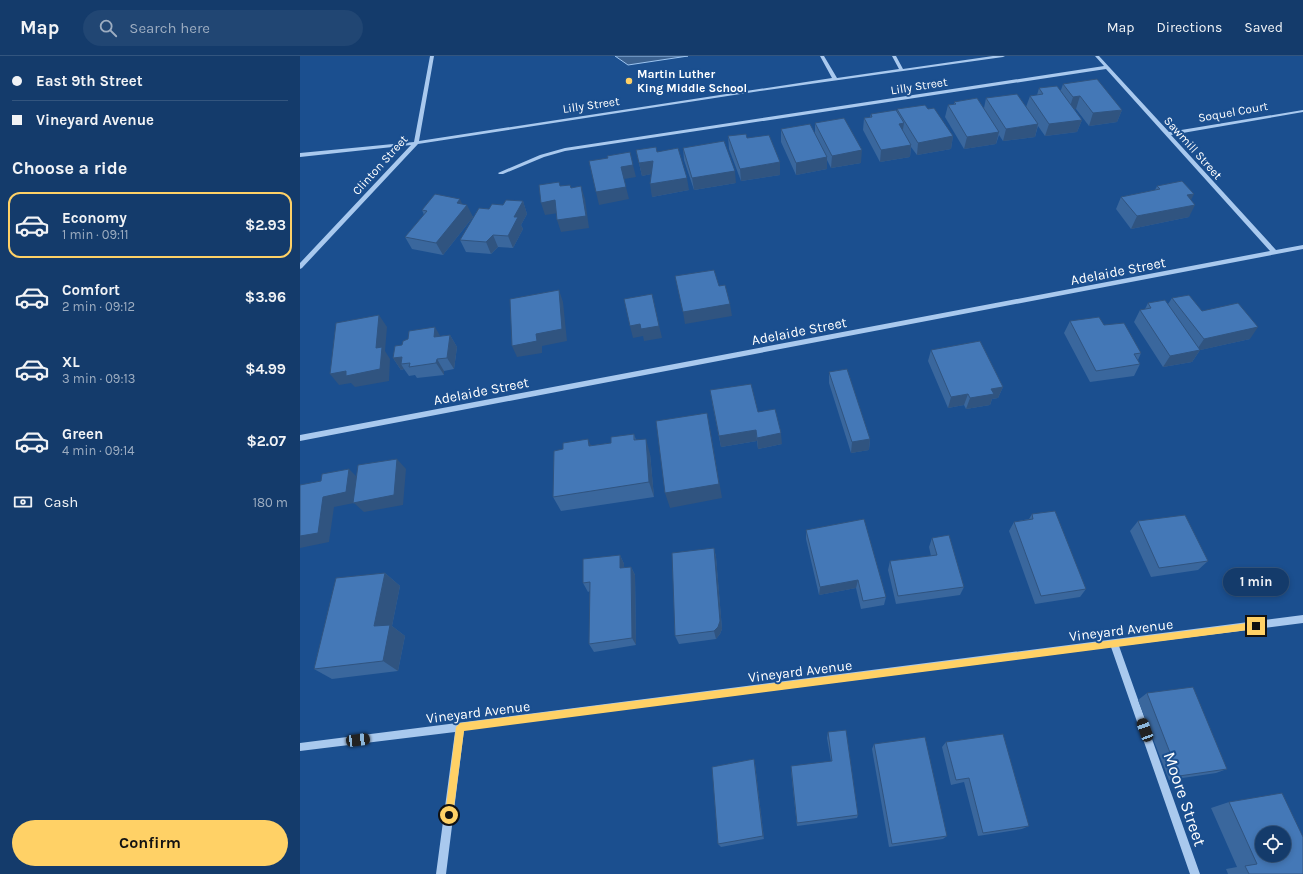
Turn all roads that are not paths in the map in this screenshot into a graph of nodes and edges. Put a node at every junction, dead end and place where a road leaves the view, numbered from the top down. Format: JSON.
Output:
{"nodes":[{"id":1,"x":432,"y":56,"type":"edge"},
{"id":2,"x":822,"y":56,"type":"edge"},
{"id":3,"x":894,"y":56,"type":"edge"},
{"id":4,"x":1003,"y":56,"type":"edge"},
{"id":5,"x":1097,"y":56,"type":"edge"},
{"id":6,"x":1107,"y":67,"type":"junction"},
{"id":7,"x":902,"y":70,"type":"junction"},
{"id":8,"x":834,"y":79,"type":"junction"},
{"id":9,"x":1303,"y":111,"type":"edge"},
{"id":10,"x":1167,"y":134,"type":"junction"},
{"id":11,"x":416,"y":142,"type":"junction"},
{"id":12,"x":300,"y":155,"type":"edge"},
{"id":13,"x":501,"y":173,"type":"dead end"},
{"id":14,"x":1303,"y":247,"type":"edge"},
{"id":15,"x":1275,"y":253,"type":"junction"},
{"id":16,"x":300,"y":267,"type":"edge"},
{"id":17,"x":300,"y":438,"type":"edge"},
{"id":18,"x":1303,"y":620,"type":"edge"},
{"id":19,"x":1114,"y":644,"type":"junction"},
{"id":20,"x":460,"y":727,"type":"junction"},
{"id":21,"x":300,"y":747,"type":"edge"},
{"id":22,"x":441,"y":874,"type":"edge"},
{"id":23,"x":1195,"y":874,"type":"edge"}],
"edges":[{"from":1,"to":11,"type":"street","name":"Clinton Street"},
{"from":2,"to":8,"type":"street"},
{"from":3,"to":7,"type":"street"},
{"from":4,"to":7,"type":"street","name":"Lilly Street"},
{"from":5,"to":6,"type":"street","name":"Sawmill Street"},
{"from":6,"to":10,"type":"street","name":"Sawmill Street"},
{"from":6,"to":13,"type":"street","name":"Lilly Street"},
{"from":7,"to":8,"type":"street","name":"Lilly Street"},
{"from":8,"to":11,"type":"street","name":"Lilly Street"},
{"from":9,"to":10,"type":"street","name":"Soquel Court"},
{"from":10,"to":15,"type":"street","name":"Sawmill Street"},
{"from":11,"to":12,"type":"street","name":"Lilly Street"},
{"from":11,"to":16,"type":"street","name":"Clinton Street"},
{"from":14,"to":15,"type":"street","name":"Adelaide Street"},
{"from":15,"to":17,"type":"street","name":"Adelaide Street"},
{"from":18,"to":19,"type":"street","name":"Vineyard Avenue"},
{"from":19,"to":20,"type":"street","name":"Vineyard Avenue"},
{"from":19,"to":23,"type":"street","name":"Moore Street"},
{"from":20,"to":21,"type":"street","name":"Vineyard Avenue"},
{"from":20,"to":22,"type":"street"}]}
